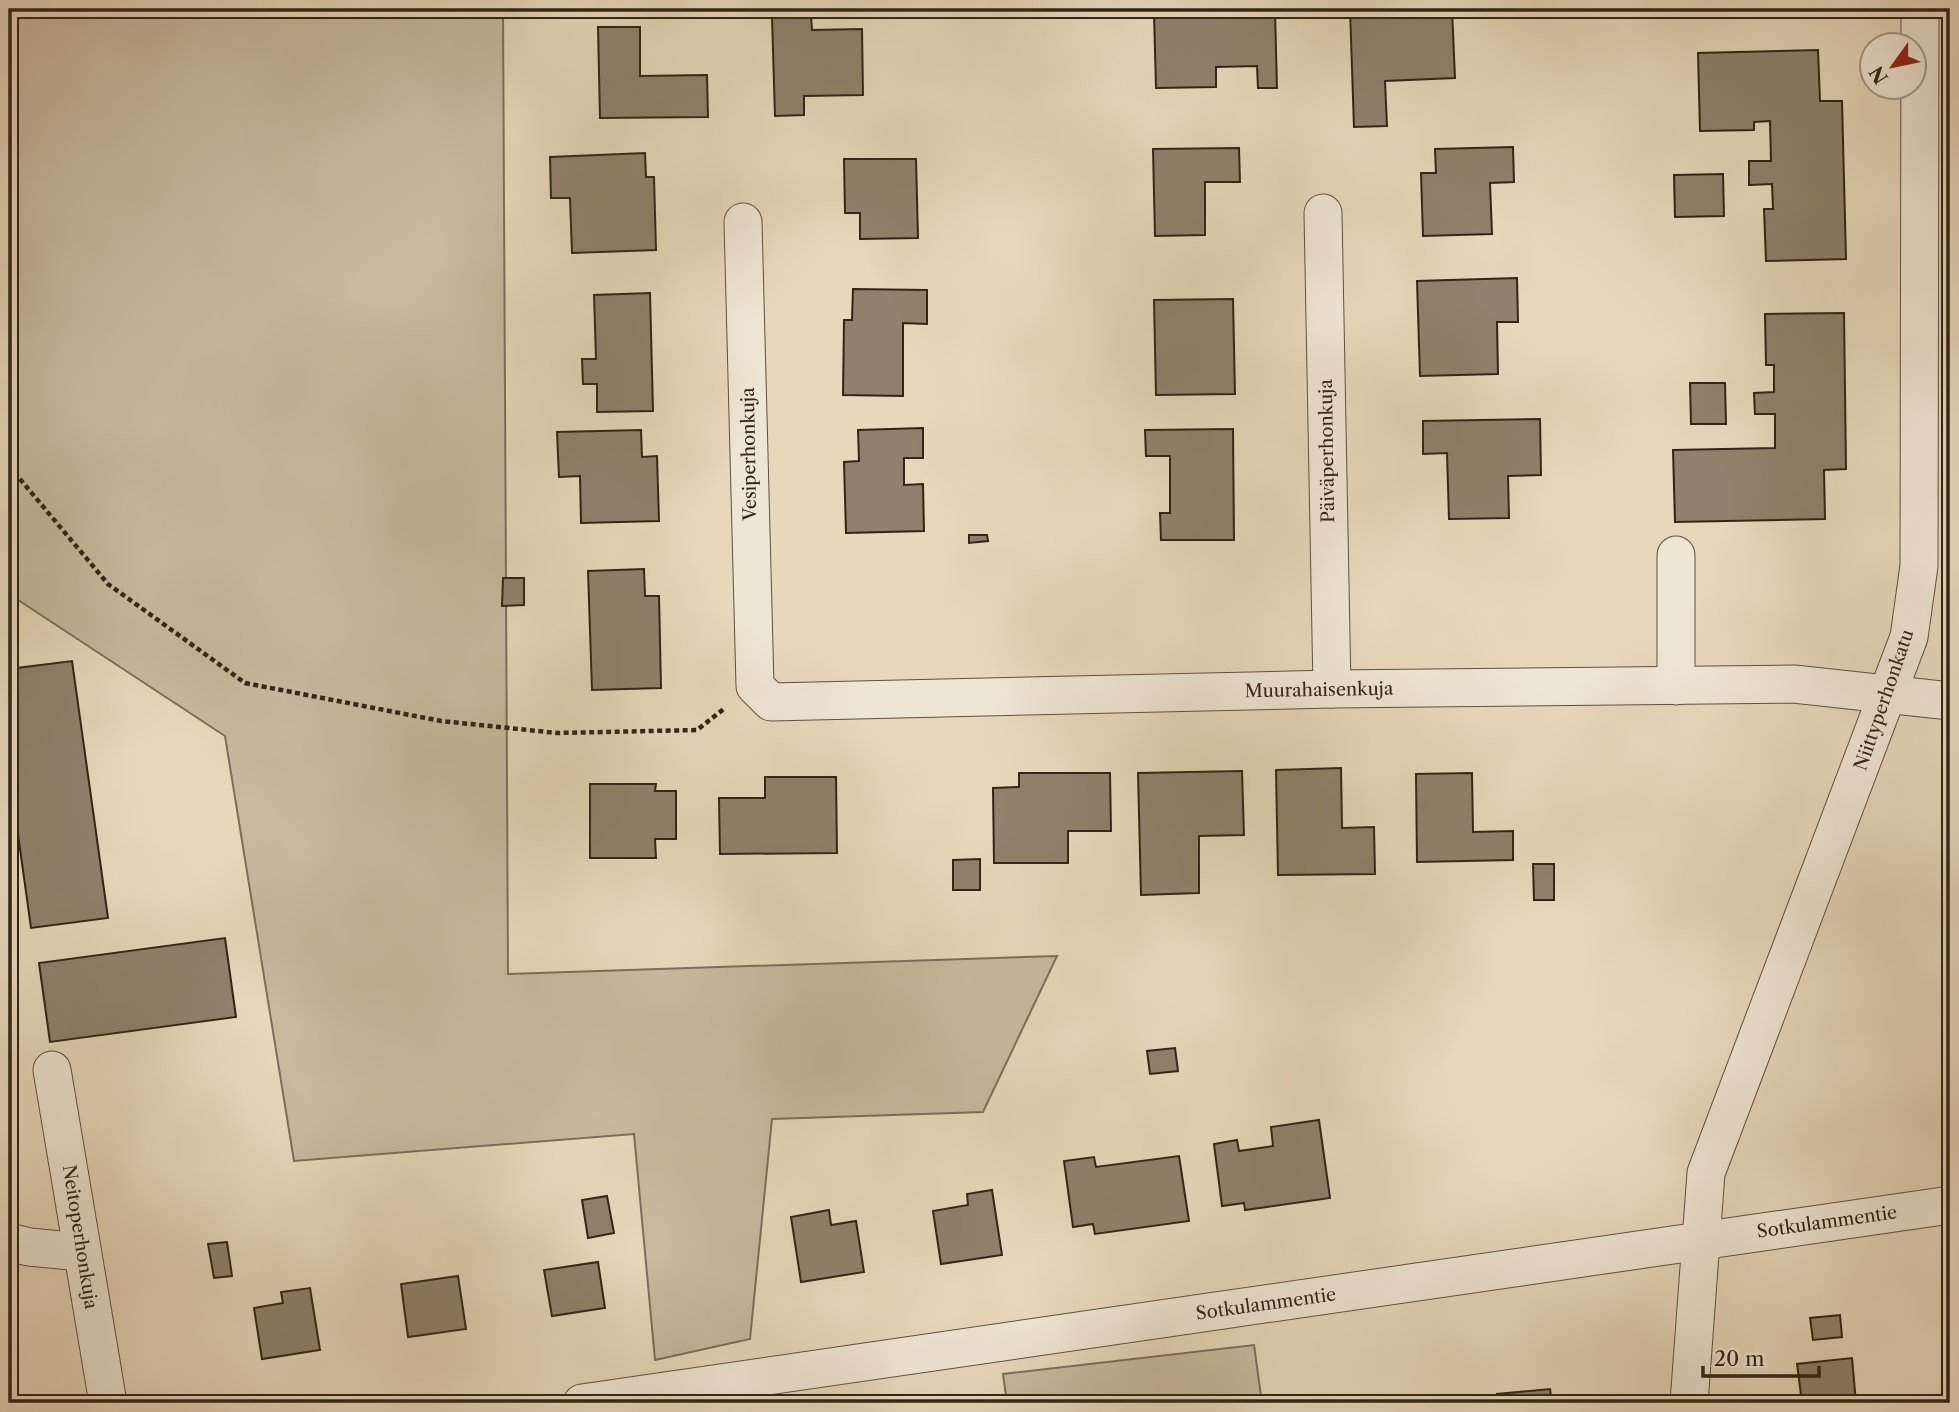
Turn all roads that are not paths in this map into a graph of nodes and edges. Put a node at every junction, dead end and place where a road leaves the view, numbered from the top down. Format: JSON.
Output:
{"nodes":[{"id":1,"x":1920,"y":9,"type":"edge"},
{"id":2,"x":1323,"y":214,"type":"dead end"},
{"id":3,"x":743,"y":222,"type":"dead end"},
{"id":4,"x":1676,"y":555,"type":"dead end"},
{"id":5,"x":755,"y":686,"type":"joint"},
{"id":6,"x":1676,"y":686,"type":"junction"},
{"id":7,"x":1332,"y":690,"type":"junction"},
{"id":8,"x":1888,"y":695,"type":"junction"},
{"id":9,"x":1950,"y":701,"type":"edge"},
{"id":10,"x":52,"y":1070,"type":"dead end"},
{"id":11,"x":1950,"y":1205,"type":"edge"},
{"id":12,"x":1701,"y":1239,"type":"junction"},
{"id":13,"x":9,"y":1242,"type":"edge"},
{"id":14,"x":82,"y":1252,"type":"junction"},
{"id":15,"x":108,"y":1403,"type":"edge"},
{"id":16,"x":582,"y":1403,"type":"edge"},
{"id":17,"x":1689,"y":1403,"type":"edge"}],
"edges":[{"from":1,"to":8,"type":"street","name":"Niittyperhonkatu"},
{"from":2,"to":7,"type":"street","name":"Päiväperhonkuja"},
{"from":3,"to":5,"type":"street","name":"Vesiperhonkuja"},
{"from":4,"to":6,"type":"street"},
{"from":5,"to":7,"type":"street","name":"Muurahaisenkuja"},
{"from":6,"to":7,"type":"street","name":"Muurahaisenkuja"},
{"from":6,"to":8,"type":"street","name":"Muurahaisenkuja"},
{"from":8,"to":9,"type":"street","name":"Muurahaisenkuja"},
{"from":8,"to":12,"type":"street","name":"Niittyperhonkatu"},
{"from":10,"to":14,"type":"street","name":"Neitoperhonkuja"},
{"from":11,"to":12,"type":"street","name":"Sotkulammentie"},
{"from":12,"to":16,"type":"street","name":"Sotkulammentie"},
{"from":12,"to":17,"type":"street","name":"Niittyperhonkatu"},
{"from":13,"to":14,"type":"street"},
{"from":14,"to":15,"type":"street","name":"Neitoperhonkuja"}]}
